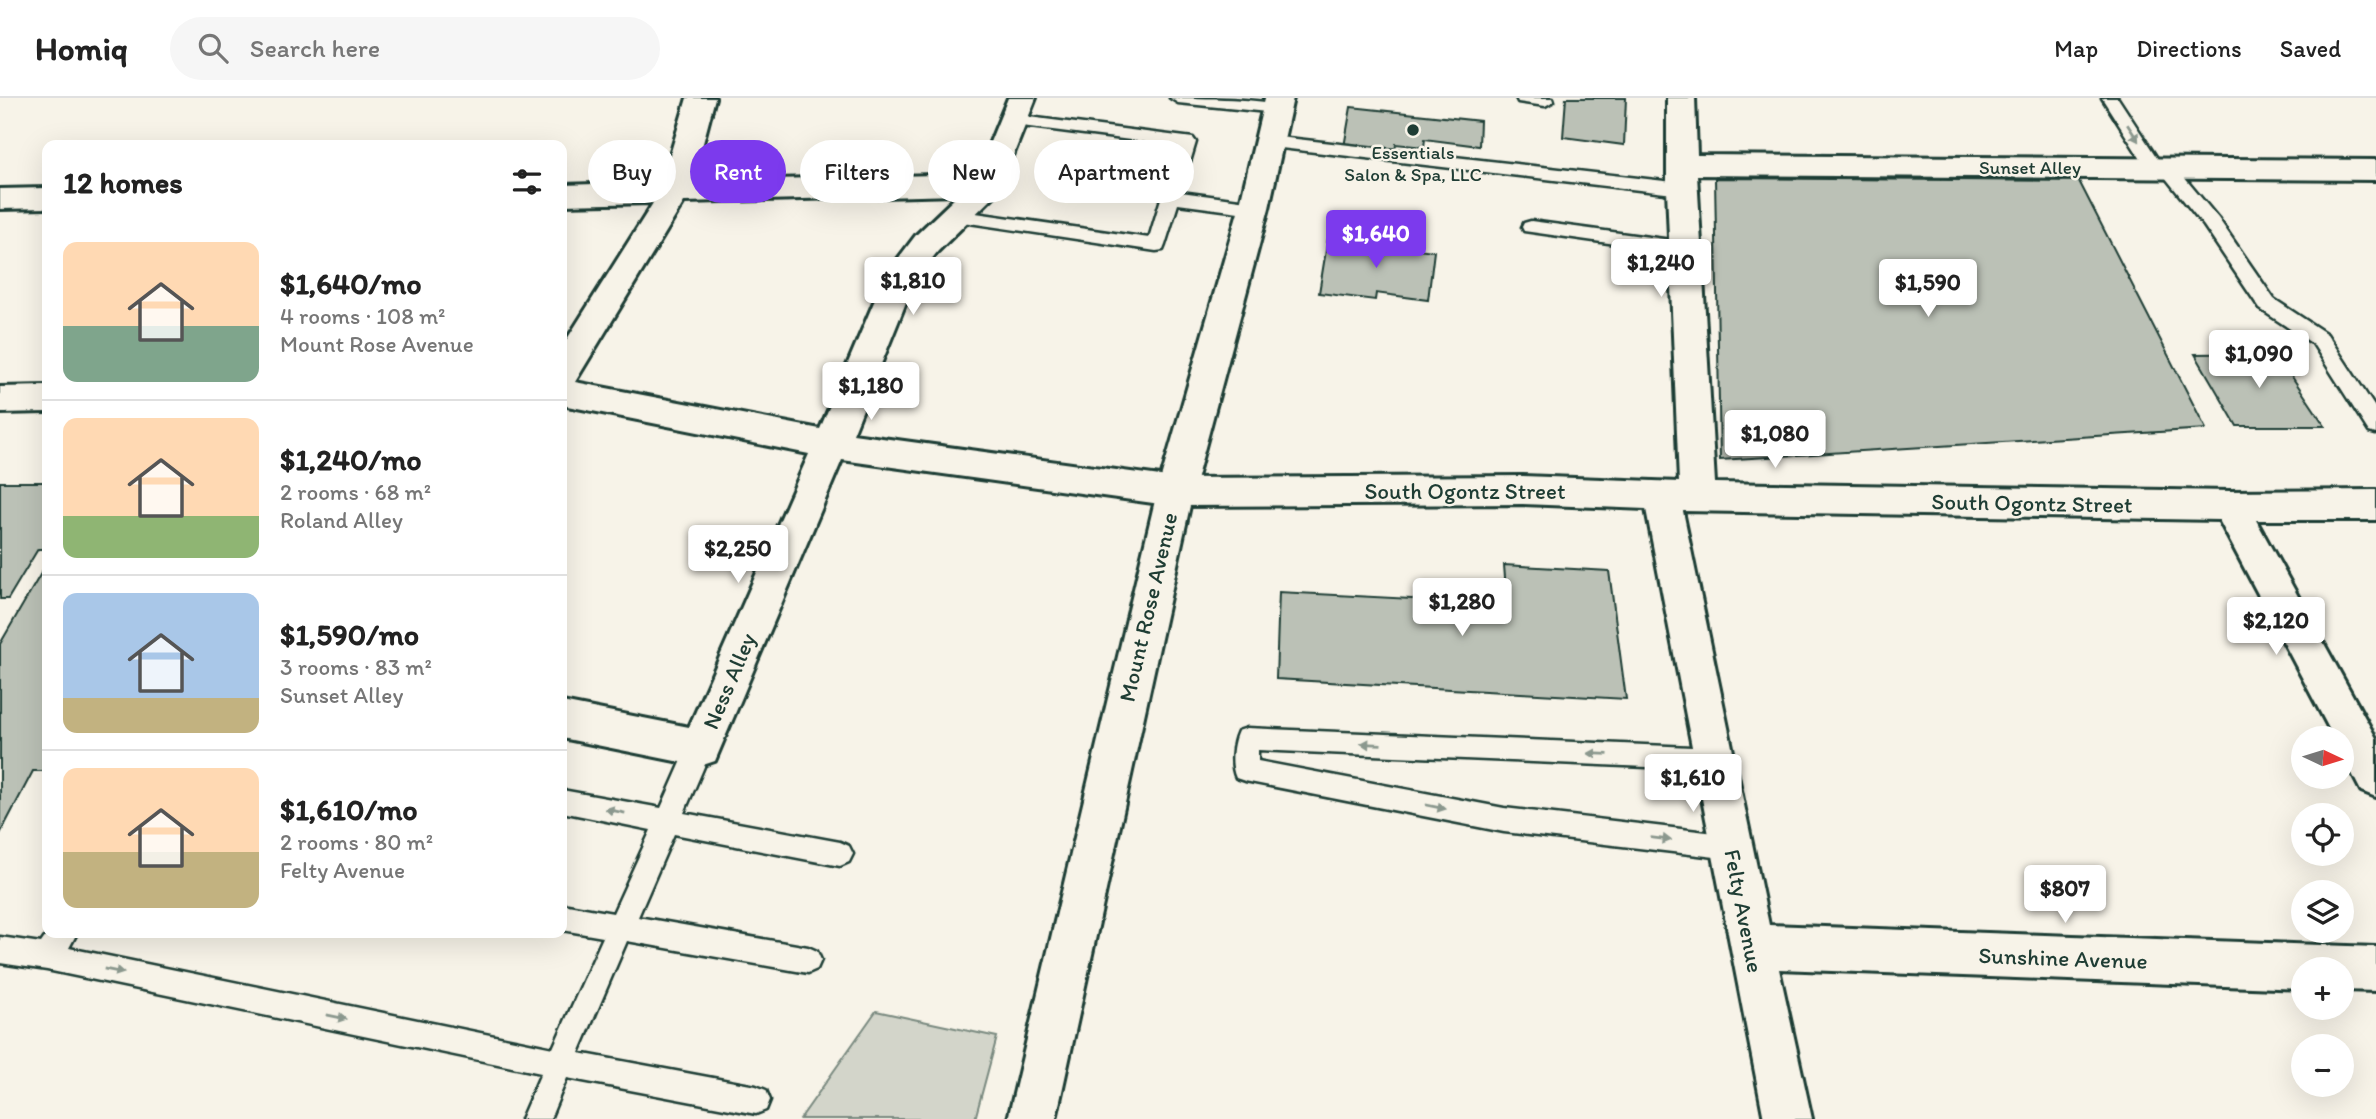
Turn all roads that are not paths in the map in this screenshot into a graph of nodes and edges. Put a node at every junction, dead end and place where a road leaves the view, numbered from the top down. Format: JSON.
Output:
{"nodes":[{"id":1,"x":701,"y":98,"type":"edge"},
{"id":2,"x":1178,"y":98,"type":"edge"},
{"id":3,"x":1524,"y":98,"type":"edge"},
{"id":4,"x":1545,"y":98,"type":"edge"},
{"id":5,"x":1681,"y":98,"type":"edge"},
{"id":6,"x":2110,"y":98,"type":"edge"},
{"id":7,"x":1208,"y":100,"type":"edge"},
{"id":8,"x":1278,"y":103,"type":"edge"},
{"id":9,"x":1018,"y":109,"type":"edge"},
{"id":10,"x":1006,"y":140,"type":"edge"},
{"id":11,"x":1177,"y":140,"type":"edge"},
{"id":12,"x":1270,"y":142,"type":"junction"},
{"id":13,"x":2161,"y":168,"type":"junction"},
{"id":14,"x":2376,"y":170,"type":"edge"},
{"id":15,"x":1683,"y":177,"type":"junction"},
{"id":16,"x":928,"y":186,"type":"edge"},
{"id":17,"x":676,"y":187,"type":"edge"},
{"id":18,"x":676,"y":194,"type":"edge"},
{"id":19,"x":567,"y":195,"type":"edge"},
{"id":20,"x":588,"y":195,"type":"edge"},
{"id":21,"x":42,"y":198,"type":"edge"},
{"id":22,"x":0,"y":199,"type":"edge"},
{"id":23,"x":1194,"y":200,"type":"edge"},
{"id":24,"x":668,"y":203,"type":"edge"},
{"id":25,"x":969,"y":203,"type":"edge"},
{"id":26,"x":1169,"y":203,"type":"edge"},
{"id":27,"x":1254,"y":208,"type":"junction"},
{"id":28,"x":956,"y":216,"type":"junction"},
{"id":29,"x":1531,"y":227,"type":"dead end"},
{"id":30,"x":1686,"y":248,"type":"junction"},
{"id":31,"x":567,"y":367,"type":"edge"},
{"id":32,"x":567,"y":393,"type":"edge"},
{"id":33,"x":42,"y":399,"type":"edge"},
{"id":34,"x":0,"y":400,"type":"edge"},
{"id":35,"x":2376,"y":426,"type":"edge"},
{"id":36,"x":831,"y":445,"type":"junction"},
{"id":37,"x":1175,"y":492,"type":"junction"},
{"id":38,"x":1680,"y":497,"type":"junction"},
{"id":39,"x":2376,"y":505,"type":"edge"},
{"id":40,"x":2230,"y":506,"type":"junction"},
{"id":41,"x":567,"y":721,"type":"edge"},
{"id":42,"x":700,"y":748,"type":"junction"},
{"id":43,"x":1715,"y":759,"type":"junction"},
{"id":44,"x":2376,"y":778,"type":"edge"},
{"id":45,"x":567,"y":802,"type":"edge"},
{"id":46,"x":668,"y":822,"type":"junction"},
{"id":47,"x":1731,"y":847,"type":"junction"},
{"id":48,"x":840,"y":855,"type":"dead end"},
{"id":49,"x":567,"y":918,"type":"edge"},
{"id":50,"x":620,"y":928,"type":"junction"},
{"id":51,"x":60,"y":938,"type":"edge"},
{"id":52,"x":1751,"y":947,"type":"junction"},
{"id":53,"x":0,"y":950,"type":"edge"},
{"id":54,"x":47,"y":957,"type":"junction"},
{"id":55,"x":808,"y":960,"type":"dead end"},
{"id":56,"x":2376,"y":969,"type":"edge"},
{"id":57,"x":560,"y":1063,"type":"junction"},
{"id":58,"x":756,"y":1100,"type":"dead end"},
{"id":59,"x":535,"y":1119,"type":"edge"},
{"id":60,"x":1032,"y":1119,"type":"edge"},
{"id":61,"x":1788,"y":1119,"type":"edge"}],
"edges":[{"from":1,"to":17,"type":"street"},
{"from":2,"to":7,"type":"lane"},
{"from":3,"to":4,"type":"lane"},
{"from":5,"to":15,"type":"street","name":"Felty Avenue"},
{"from":6,"to":13,"type":"lane","one_way":true},
{"from":7,"to":8,"type":"lane"},
{"from":8,"to":12,"type":"street","name":"Mount Rose Avenue"},
{"from":9,"to":10,"type":"street"},
{"from":9,"to":11,"type":"lane"},
{"from":12,"to":15,"type":"lane"},
{"from":12,"to":27,"type":"street","name":"Mount Rose Avenue"},
{"from":13,"to":14,"type":"street","name":"Sunset Alley"},
{"from":13,"to":15,"type":"street","name":"Sunset Alley"},
{"from":13,"to":35,"type":"lane"},
{"from":15,"to":30,"type":"street","name":"Felty Avenue"},
{"from":16,"to":18,"type":"street"},
{"from":19,"to":20,"type":"street"},
{"from":21,"to":22,"type":"street"},
{"from":23,"to":27,"type":"lane"},
{"from":24,"to":31,"type":"street"},
{"from":25,"to":28,"type":"street","name":"Ness Alley"},
{"from":26,"to":28,"type":"lane"},
{"from":27,"to":37,"type":"street","name":"Mount Rose Avenue"},
{"from":28,"to":36,"type":"street","name":"Ness Alley"},
{"from":29,"to":30,"type":"lane"},
{"from":30,"to":38,"type":"street","name":"Felty Avenue"},
{"from":32,"to":36,"type":"street","name":"South Ogontz Street"},
{"from":33,"to":34,"type":"street"},
{"from":36,"to":37,"type":"street","name":"South Ogontz Street"},
{"from":36,"to":42,"type":"street","name":"Ness Alley"},
{"from":37,"to":38,"type":"street","name":"South Ogontz Street"},
{"from":37,"to":60,"type":"street","name":"Mount Rose Avenue"},
{"from":38,"to":40,"type":"street","name":"South Ogontz Street"},
{"from":38,"to":43,"type":"street","name":"Felty Avenue"},
{"from":39,"to":40,"type":"street","name":"South Ogontz Street"},
{"from":40,"to":44,"type":"street"},
{"from":41,"to":42,"type":"street","name":"Ness Alley"},
{"from":42,"to":46,"type":"lane"},
{"from":43,"to":47,"type":"street","name":"Felty Avenue"},
{"from":43,"to":47,"type":"lane","one_way":true},
{"from":46,"to":45,"type":"lane","one_way":true},
{"from":46,"to":48,"type":"lane"},
{"from":46,"to":50,"type":"lane"},
{"from":47,"to":52,"type":"street","name":"Felty Avenue"},
{"from":49,"to":50,"type":"lane"},
{"from":50,"to":55,"type":"lane"},
{"from":50,"to":57,"type":"lane"},
{"from":51,"to":54,"type":"lane"},
{"from":52,"to":56,"type":"street","name":"Sunshine Avenue"},
{"from":52,"to":61,"type":"street","name":"Felty Avenue"},
{"from":53,"to":54,"type":"lane"},
{"from":54,"to":57,"type":"lane","one_way":true},
{"from":57,"to":58,"type":"lane"},
{"from":57,"to":59,"type":"lane"}]}
